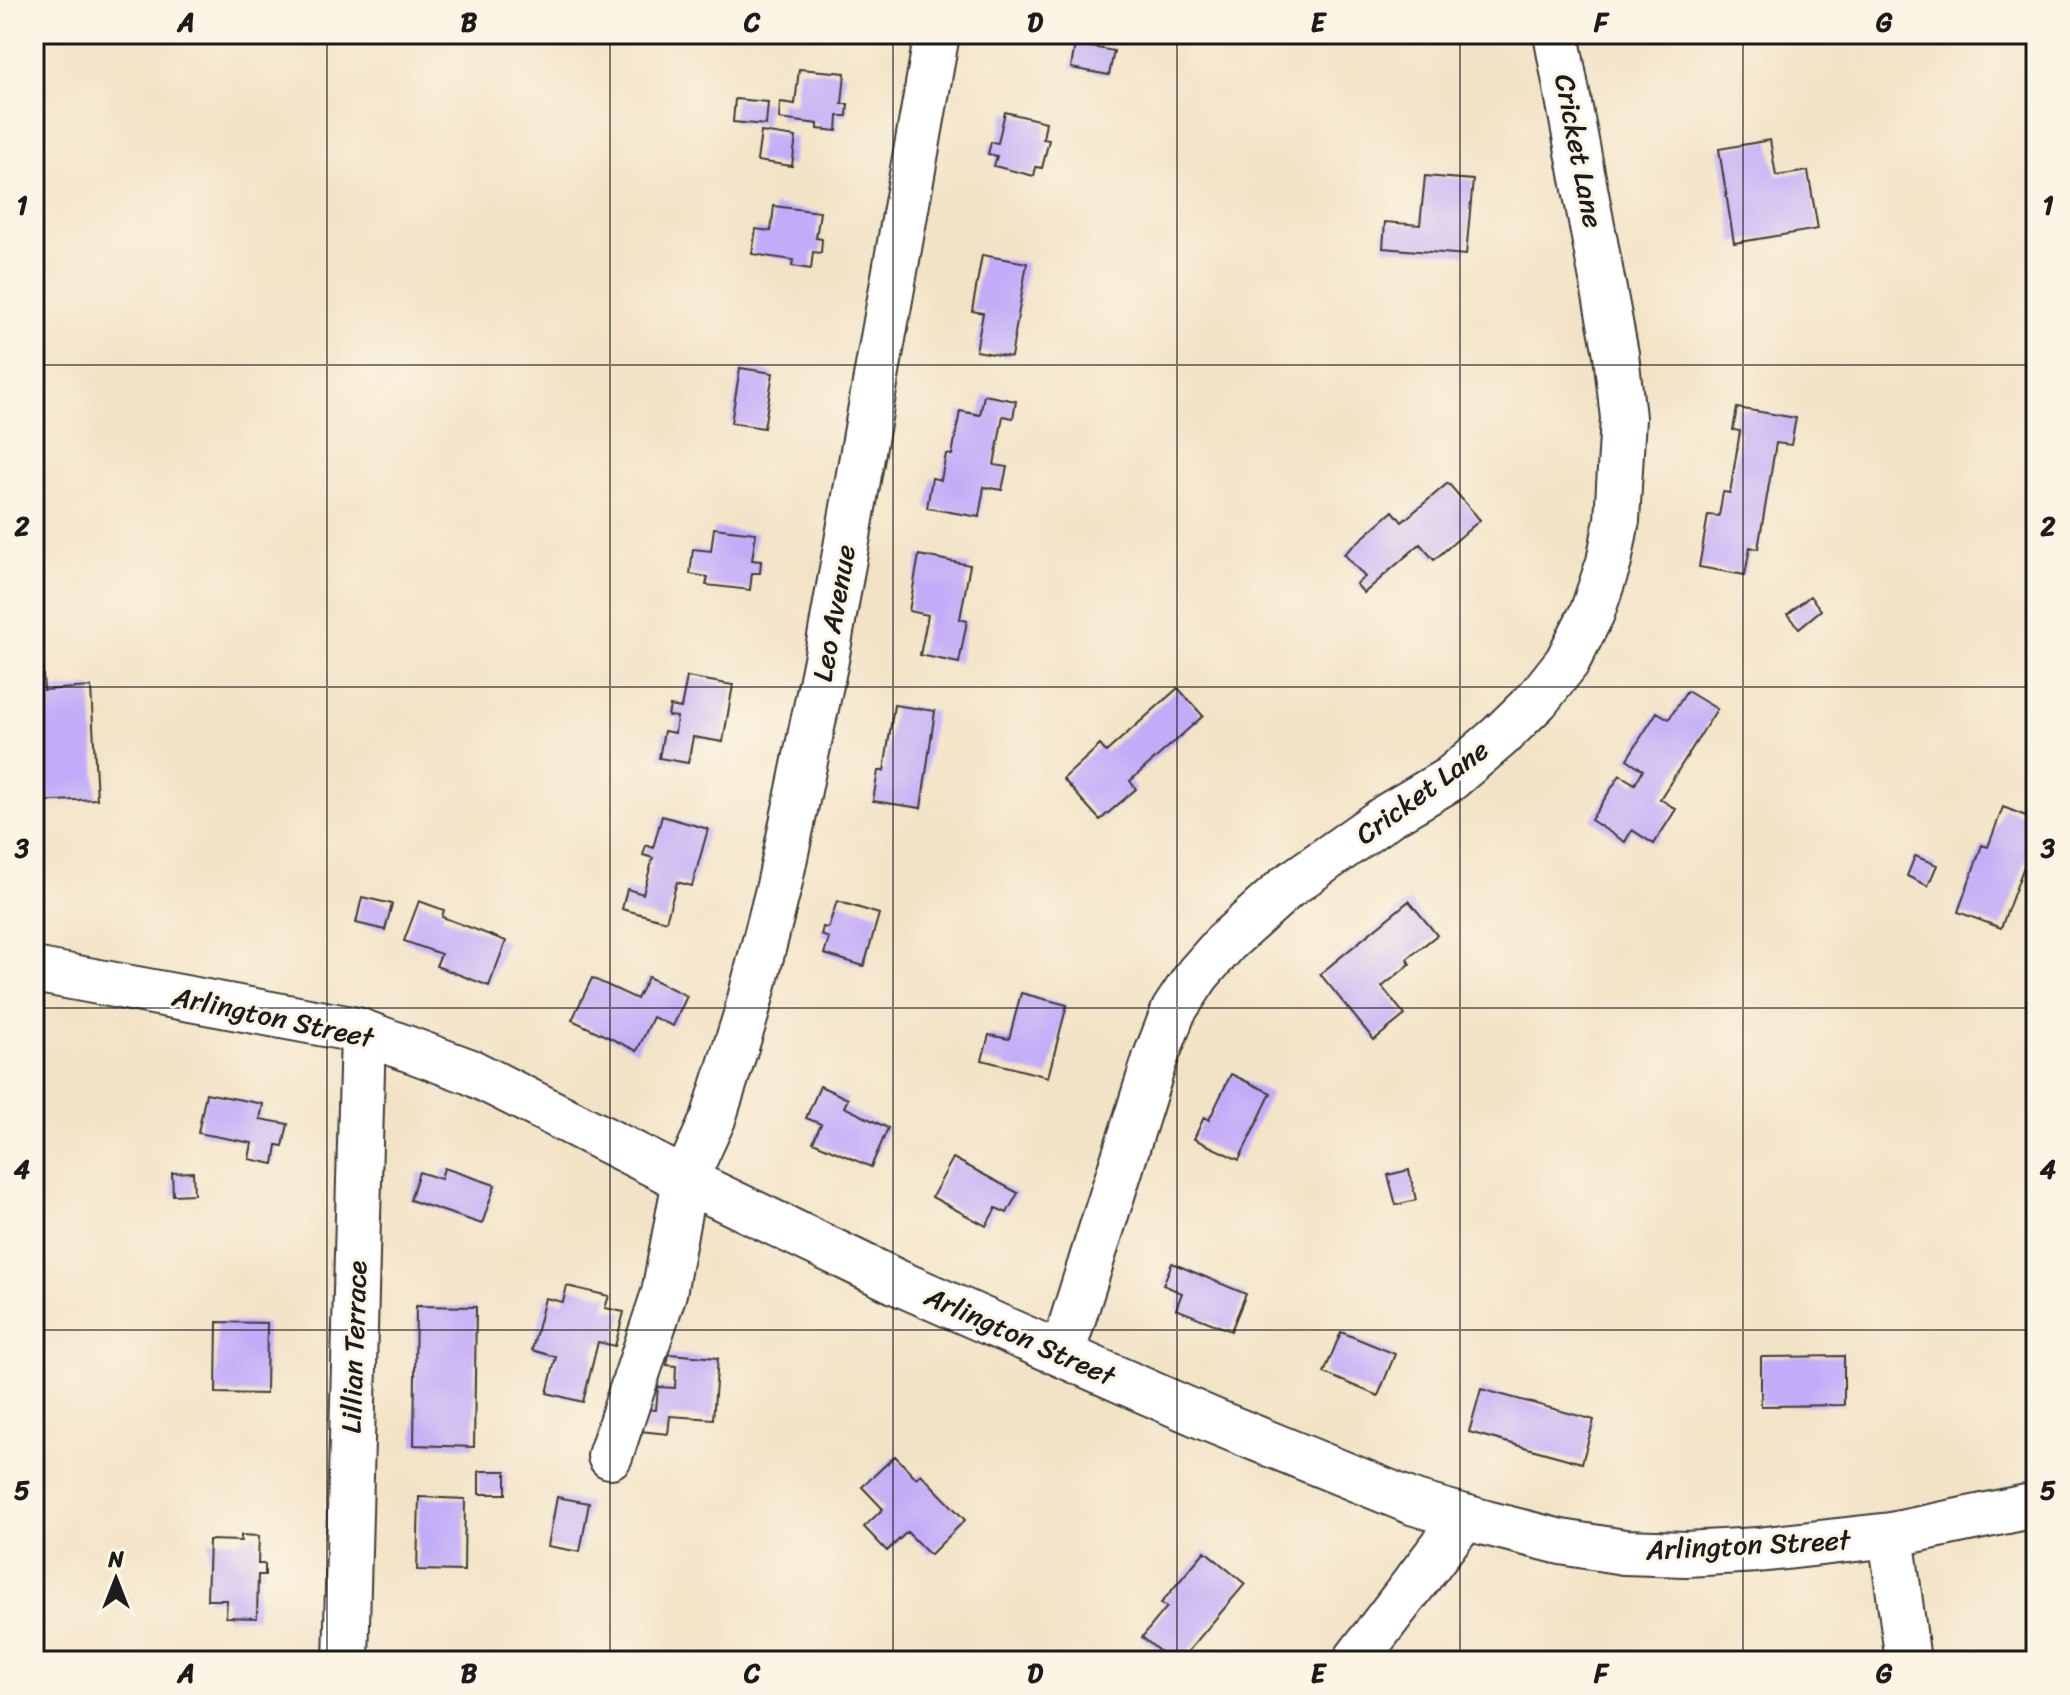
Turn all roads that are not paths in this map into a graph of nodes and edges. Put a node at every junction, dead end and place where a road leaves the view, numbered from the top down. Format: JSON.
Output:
{"nodes":[{"id":1,"x":937,"y":34,"type":"edge"},
{"id":2,"x":1556,"y":34,"type":"edge"},
{"id":3,"x":34,"y":970,"type":"edge"},
{"id":4,"x":363,"y":1033,"type":"junction"},
{"id":5,"x":685,"y":1180,"type":"junction"},
{"id":6,"x":1062,"y":1354,"type":"junction"},
{"id":7,"x":610,"y":1456,"type":"dead end"},
{"id":8,"x":2036,"y":1505,"type":"edge"},
{"id":9,"x":1465,"y":1517,"type":"junction"},
{"id":10,"x":1891,"y":1535,"type":"junction"},
{"id":11,"x":346,"y":1661,"type":"edge"},
{"id":12,"x":1355,"y":1661,"type":"edge"},
{"id":13,"x":1908,"y":1661,"type":"edge"}],
"edges":[{"from":1,"to":5,"type":"street","name":"Leo Avenue"},
{"from":2,"to":6,"type":"street","name":"Cricket Lane"},
{"from":3,"to":4,"type":"street","name":"Arlington Street"},
{"from":4,"to":5,"type":"street","name":"Arlington Street"},
{"from":4,"to":11,"type":"street","name":"Lillian Terrace"},
{"from":5,"to":6,"type":"street","name":"Arlington Street"},
{"from":5,"to":7,"type":"street","name":"Leo Avenue"},
{"from":6,"to":9,"type":"street","name":"Arlington Street"},
{"from":8,"to":10,"type":"street","name":"Arlington Street"},
{"from":9,"to":10,"type":"street","name":"Arlington Street"},
{"from":9,"to":12,"type":"street"},
{"from":10,"to":13,"type":"street"}]}
